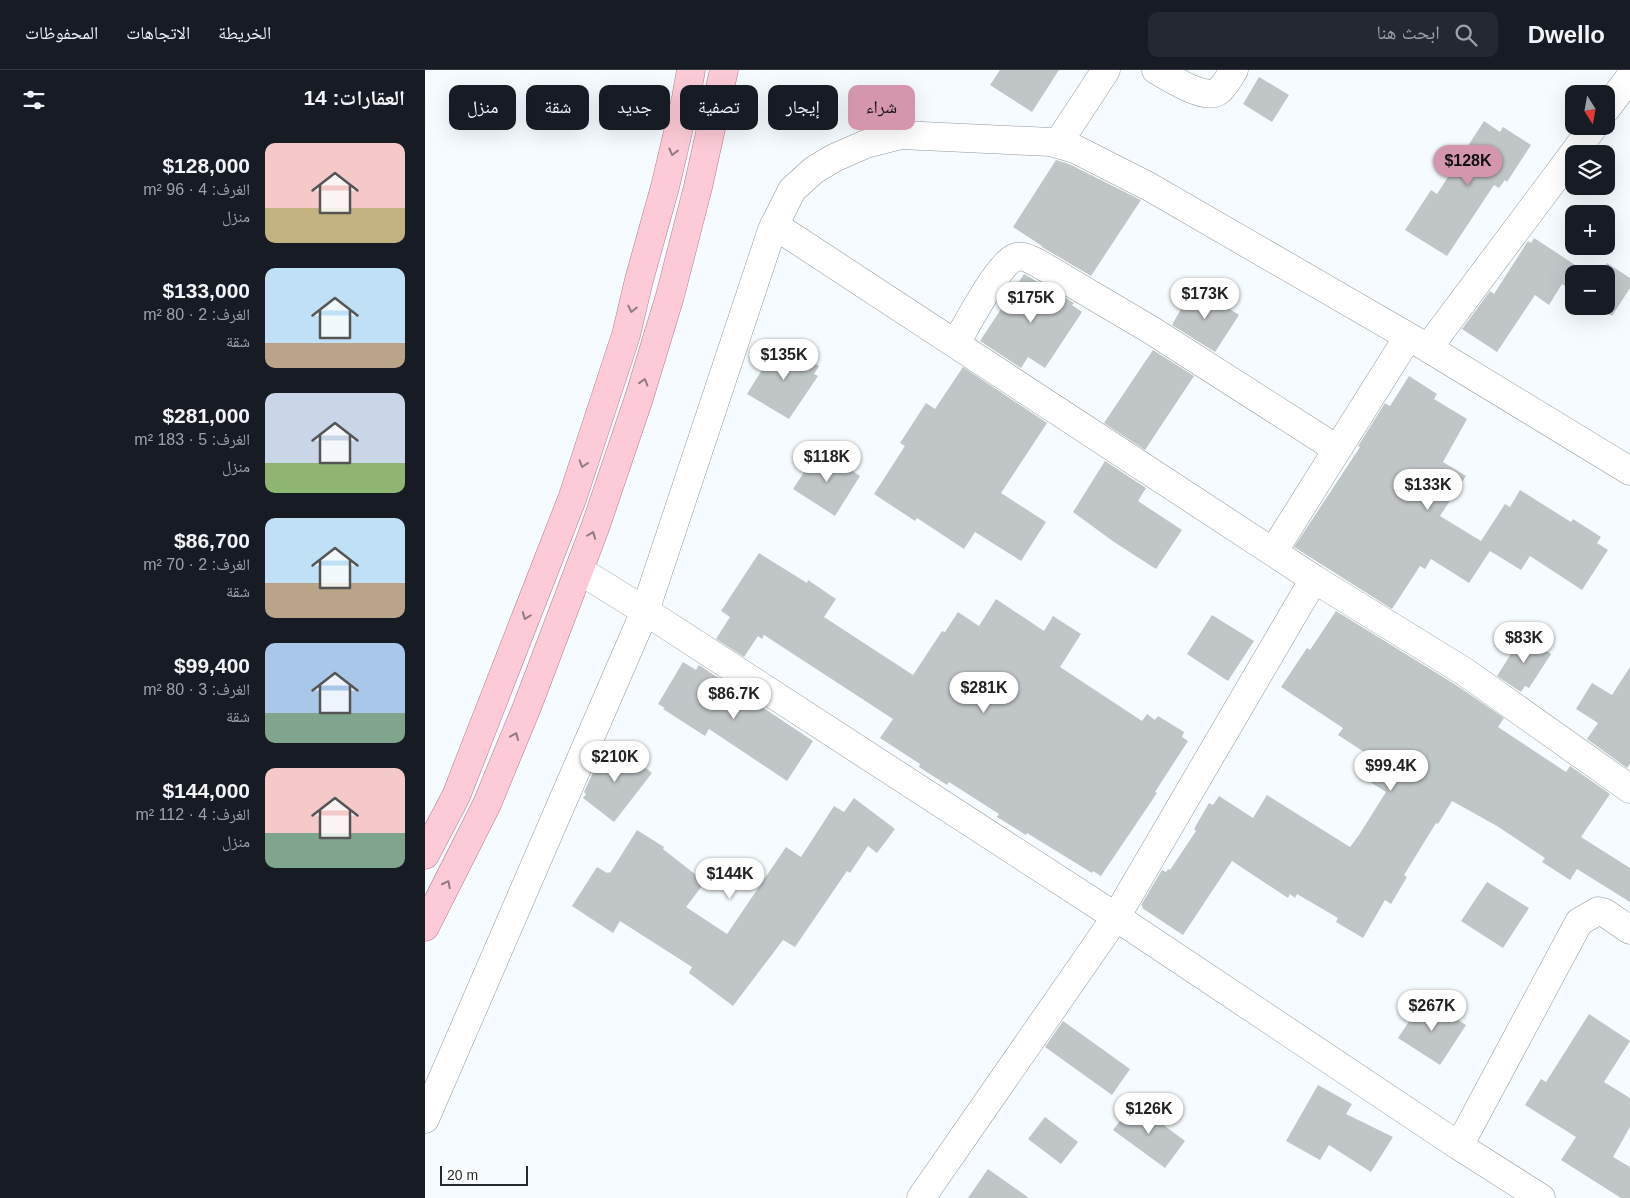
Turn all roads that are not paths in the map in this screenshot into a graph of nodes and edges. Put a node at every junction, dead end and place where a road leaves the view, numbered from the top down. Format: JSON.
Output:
{"nodes":[{"id":1,"x":691,"y":70,"type":"edge"},
{"id":2,"x":724,"y":70,"type":"edge"},
{"id":3,"x":1106,"y":70,"type":"edge"},
{"id":4,"x":1156,"y":70,"type":"edge"},
{"id":5,"x":1234,"y":70,"type":"edge"},
{"id":6,"x":1630,"y":78,"type":"edge"},
{"id":7,"x":1615,"y":97,"type":"edge"},
{"id":8,"x":1586,"y":135,"type":"edge"},
{"id":9,"x":1058,"y":143,"type":"junction"},
{"id":10,"x":774,"y":225,"type":"junction"},
{"id":11,"x":956,"y":343,"type":"junction"},
{"id":12,"x":1418,"y":343,"type":"junction"},
{"id":13,"x":1337,"y":449,"type":"junction"},
{"id":14,"x":1630,"y":471,"type":"edge"},
{"id":15,"x":1273,"y":552,"type":"junction"},
{"id":16,"x":579,"y":570,"type":"junction"},
{"id":17,"x":1314,"y":579,"type":"junction"},
{"id":18,"x":645,"y":611,"type":"junction"},
{"id":19,"x":1630,"y":789,"type":"edge"},
{"id":20,"x":425,"y":855,"type":"edge"},
{"id":21,"x":1116,"y":917,"type":"junction"},
{"id":22,"x":425,"y":927,"type":"edge"},
{"id":23,"x":1630,"y":930,"type":"edge"},
{"id":24,"x":425,"y":1119,"type":"edge"},
{"id":25,"x":1459,"y":1146,"type":"junction"},
{"id":26,"x":921,"y":1198,"type":"edge"},
{"id":27,"x":1541,"y":1198,"type":"edge"}],
"edges":[{"from":1,"to":20,"type":"main road","one_way":true},
{"from":16,"to":2,"type":"main road","one_way":true},
{"from":3,"to":9,"type":"street"},
{"from":4,"to":5,"type":"street"},
{"from":6,"to":7,"type":"street"},
{"from":8,"to":12,"type":"street"},
{"from":9,"to":10,"type":"street"},
{"from":9,"to":12,"type":"street"},
{"from":10,"to":11,"type":"street"},
{"from":10,"to":18,"type":"street"},
{"from":11,"to":13,"type":"street"},
{"from":11,"to":15,"type":"street"},
{"from":12,"to":13,"type":"street"},
{"from":12,"to":14,"type":"street"},
{"from":13,"to":15,"type":"street"},
{"from":15,"to":17,"type":"street"},
{"from":16,"to":18,"type":"street"},
{"from":22,"to":16,"type":"main road","one_way":true},
{"from":17,"to":19,"type":"street"},
{"from":17,"to":21,"type":"street"},
{"from":18,"to":21,"type":"street"},
{"from":18,"to":24,"type":"street"},
{"from":21,"to":25,"type":"street"},
{"from":21,"to":26,"type":"street"},
{"from":23,"to":25,"type":"street"},
{"from":25,"to":27,"type":"street"}]}
